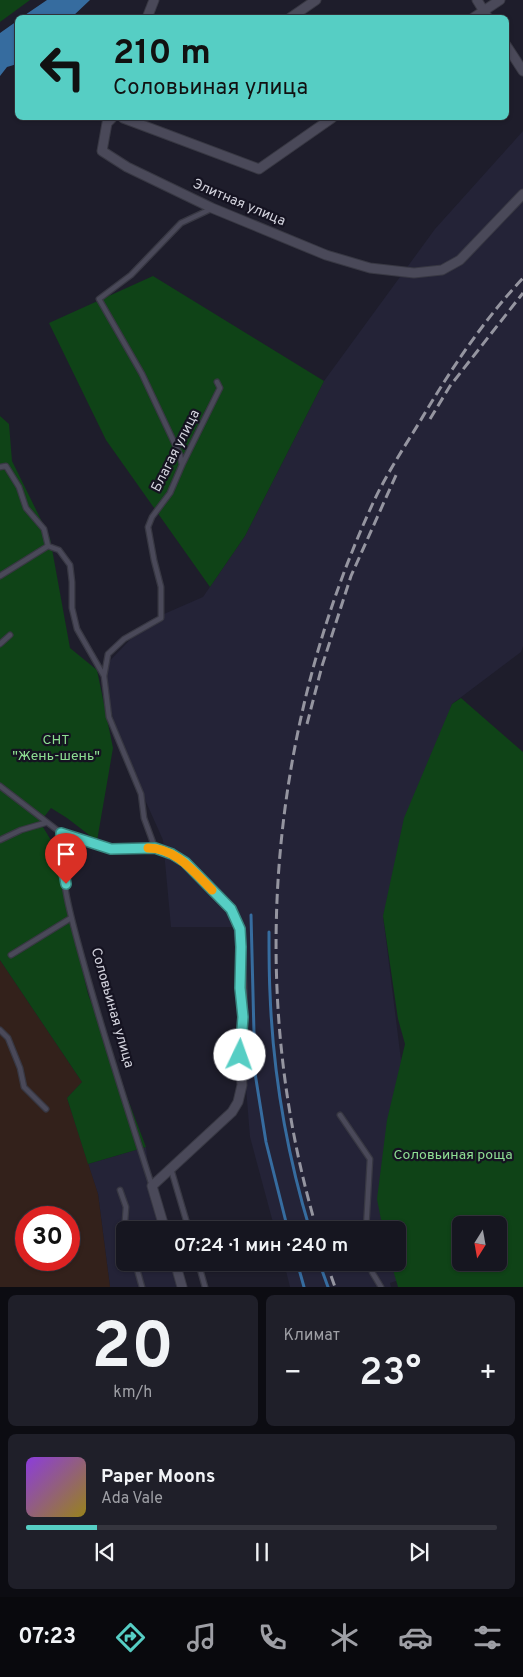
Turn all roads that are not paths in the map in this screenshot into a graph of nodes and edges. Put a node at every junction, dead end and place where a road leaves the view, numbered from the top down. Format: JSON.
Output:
{"nodes":[{"id":1,"x":154,"y":0,"type":"edge"},
{"id":2,"x":316,"y":0,"type":"edge"},
{"id":3,"x":477,"y":0,"type":"edge"},
{"id":4,"x":500,"y":0,"type":"edge"},
{"id":5,"x":486,"y":14,"type":"edge"},
{"id":6,"x":148,"y":15,"type":"edge"},
{"id":7,"x":294,"y":15,"type":"edge"},
{"id":8,"x":509,"y":50,"type":"edge"},
{"id":9,"x":523,"y":71,"type":"edge"},
{"id":10,"x":110,"y":120,"type":"edge"},
{"id":11,"x":140,"y":120,"type":"edge"},
{"id":12,"x":329,"y":120,"type":"edge"},
{"id":13,"x":523,"y":194,"type":"edge"},
{"id":14,"x":212,"y":208,"type":"junction"},
{"id":15,"x":217,"y":382,"type":"dead end"},
{"id":16,"x":182,"y":465,"type":"junction"},
{"id":17,"x":3,"y":467,"type":"edge"},
{"id":18,"x":48,"y":546,"type":"junction"},
{"id":19,"x":0,"y":576,"type":"edge"},
{"id":20,"x":10,"y":635,"type":"dead end"},
{"id":21,"x":0,"y":644,"type":"edge"},
{"id":22,"x":104,"y":676,"type":"junction"},
{"id":23,"x":0,"y":786,"type":"edge"},
{"id":24,"x":45,"y":823,"type":"junction"},
{"id":25,"x":61,"y":833,"type":"junction"},
{"id":26,"x":0,"y":840,"type":"edge"},
{"id":27,"x":155,"y":848,"type":"junction"},
{"id":28,"x":72,"y":918,"type":"junction"},
{"id":29,"x":11,"y":955,"type":"dead end"},
{"id":30,"x":0,"y":1030,"type":"edge"},
{"id":31,"x":46,"y":1109,"type":"dead end"},
{"id":32,"x":340,"y":1115,"type":"dead end"},
{"id":33,"x":171,"y":1168,"type":"junction"},
{"id":34,"x":152,"y":1186,"type":"junction"},
{"id":35,"x":120,"y":1190,"type":"dead end"},
{"id":36,"x":125,"y":1221,"type":"edge"},
{"id":37,"x":162,"y":1221,"type":"edge"},
{"id":38,"x":186,"y":1221,"type":"edge"},
{"id":39,"x":367,"y":1221,"type":"edge"},
{"id":40,"x":138,"y":1271,"type":"edge"},
{"id":41,"x":178,"y":1271,"type":"edge"},
{"id":42,"x":201,"y":1271,"type":"edge"},
{"id":43,"x":372,"y":1271,"type":"edge"},
{"id":44,"x":142,"y":1287,"type":"edge"},
{"id":45,"x":182,"y":1287,"type":"edge"},
{"id":46,"x":205,"y":1287,"type":"edge"},
{"id":47,"x":381,"y":1287,"type":"edge"}],
"edges":[{"from":1,"to":6,"type":"street"},
{"from":2,"to":7,"type":"street"},
{"from":3,"to":5,"type":"street"},
{"from":4,"to":5,"type":"street"},
{"from":8,"to":9,"type":"street"},
{"from":10,"to":14,"type":"street","name":"Элитная улица"},
{"from":11,"to":12,"type":"street"},
{"from":13,"to":14,"type":"street","name":"Элитная улица"},
{"from":14,"to":16,"type":"lane"},
{"from":15,"to":16,"type":"lane","name":"Благая улица"},
{"from":16,"to":22,"type":"lane","name":"Благая улица"},
{"from":17,"to":18,"type":"lane"},
{"from":18,"to":19,"type":"lane"},
{"from":18,"to":22,"type":"lane"},
{"from":20,"to":21,"type":"lane"},
{"from":22,"to":27,"type":"lane"},
{"from":23,"to":24,"type":"lane"},
{"from":24,"to":25,"type":"lane"},
{"from":24,"to":26,"type":"lane"},
{"from":25,"to":27,"type":"lane"},
{"from":25,"to":28,"type":"lane","name":"Соловьиная улица"},
{"from":27,"to":33,"type":"street"},
{"from":28,"to":29,"type":"lane"},
{"from":28,"to":34,"type":"lane","name":"Соловьиная улица"},
{"from":30,"to":31,"type":"lane"},
{"from":32,"to":39,"type":"lane"},
{"from":33,"to":34,"type":"street"},
{"from":33,"to":38,"type":"lane"},
{"from":34,"to":37,"type":"street","name":"Соловьиная улица"},
{"from":35,"to":36,"type":"lane"},
{"from":40,"to":44,"type":"lane"},
{"from":41,"to":45,"type":"street"},
{"from":42,"to":46,"type":"lane"},
{"from":43,"to":47,"type":"lane"}]}
